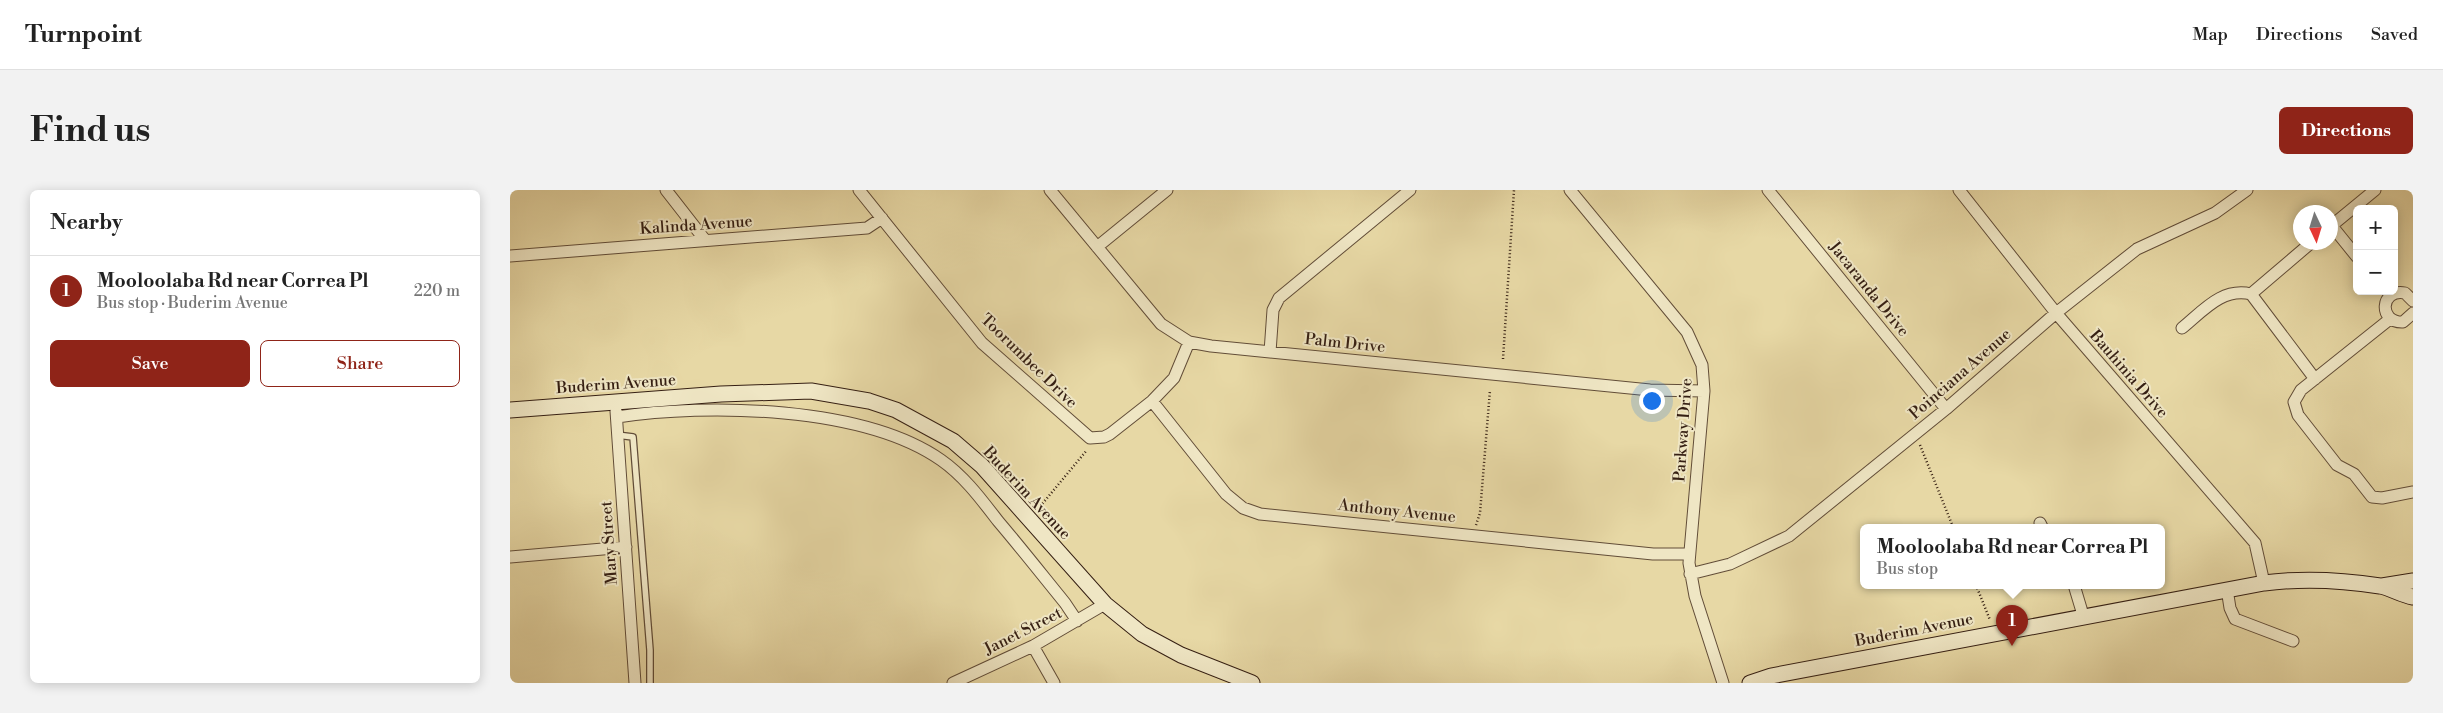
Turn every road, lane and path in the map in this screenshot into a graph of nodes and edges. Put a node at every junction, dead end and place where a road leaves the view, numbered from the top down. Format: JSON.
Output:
{"nodes":[{"id":1,"x":666,"y":190,"type":"edge"},
{"id":2,"x":859,"y":190,"type":"edge"},
{"id":3,"x":1050,"y":190,"type":"edge"},
{"id":4,"x":1167,"y":190,"type":"edge"},
{"id":5,"x":1410,"y":190,"type":"edge"},
{"id":6,"x":1514,"y":190,"type":"edge"},
{"id":7,"x":1570,"y":190,"type":"edge"},
{"id":8,"x":1768,"y":190,"type":"edge"},
{"id":9,"x":1959,"y":190,"type":"edge"},
{"id":10,"x":2247,"y":190,"type":"edge"},
{"id":11,"x":2375,"y":190,"type":"edge"},
{"id":12,"x":882,"y":218,"type":"junction"},
{"id":13,"x":2338,"y":221,"type":"edge"},
{"id":14,"x":2338,"y":235,"type":"edge"},
{"id":15,"x":705,"y":240,"type":"junction"},
{"id":16,"x":1097,"y":248,"type":"junction"},
{"id":17,"x":2302,"y":250,"type":"edge"},
{"id":18,"x":2353,"y":252,"type":"edge"},
{"id":19,"x":510,"y":256,"type":"edge"},
{"id":20,"x":2398,"y":292,"type":"edge"},
{"id":21,"x":2250,"y":294,"type":"junction"},
{"id":22,"x":2386,"y":295,"type":"edge"},
{"id":23,"x":2413,"y":300,"type":"edge"},
{"id":24,"x":2056,"y":313,"type":"junction"},
{"id":25,"x":2412,"y":317,"type":"edge"},
{"id":26,"x":2390,"y":319,"type":"junction"},
{"id":27,"x":2182,"y":328,"type":"dead end"},
{"id":28,"x":1190,"y":342,"type":"junction"},
{"id":29,"x":1270,"y":352,"type":"junction"},
{"id":30,"x":1504,"y":359,"type":"dead end"},
{"id":31,"x":2315,"y":379,"type":"junction"},
{"id":32,"x":1490,"y":390,"type":"dead end"},
{"id":33,"x":1704,"y":391,"type":"junction"},
{"id":34,"x":1152,"y":400,"type":"junction"},
{"id":35,"x":616,"y":402,"type":"junction"},
{"id":36,"x":1946,"y":409,"type":"junction"},
{"id":37,"x":510,"y":410,"type":"edge"},
{"id":38,"x":617,"y":417,"type":"junction"},
{"id":39,"x":1915,"y":434,"type":"junction"},
{"id":40,"x":617,"y":435,"type":"junction"},
{"id":41,"x":1096,"y":439,"type":"junction"},
{"id":42,"x":2413,"y":492,"type":"edge"},
{"id":43,"x":1038,"y":509,"type":"dead end"},
{"id":44,"x":1952,"y":524,"type":"edge"},
{"id":45,"x":1473,"y":535,"type":"junction"},
{"id":46,"x":626,"y":547,"type":"junction"},
{"id":47,"x":1688,"y":554,"type":"junction"},
{"id":48,"x":510,"y":557,"type":"edge"},
{"id":49,"x":1690,"y":574,"type":"junction"},
{"id":50,"x":2413,"y":581,"type":"edge"},
{"id":51,"x":2264,"y":582,"type":"junction"},
{"id":52,"x":2382,"y":586,"type":"junction"},
{"id":53,"x":1978,"y":589,"type":"edge"},
{"id":54,"x":2075,"y":589,"type":"edge"},
{"id":55,"x":2227,"y":589,"type":"junction"},
{"id":56,"x":2413,"y":596,"type":"edge"},
{"id":57,"x":1105,"y":604,"type":"junction"},
{"id":58,"x":2083,"y":616,"type":"junction"},
{"id":59,"x":1077,"y":621,"type":"junction"},
{"id":60,"x":1995,"y":632,"type":"junction"},
{"id":61,"x":2293,"y":641,"type":"dead end"},
{"id":62,"x":1033,"y":646,"type":"junction"},
{"id":63,"x":634,"y":683,"type":"edge"},
{"id":64,"x":650,"y":683,"type":"edge"},
{"id":65,"x":953,"y":683,"type":"edge"},
{"id":66,"x":1054,"y":683,"type":"edge"},
{"id":67,"x":1252,"y":683,"type":"edge"},
{"id":68,"x":1723,"y":683,"type":"edge"},
{"id":69,"x":1750,"y":683,"type":"edge"}],
"edges":[{"from":1,"to":15,"type":"street"},
{"from":2,"to":12,"type":"street","name":"Toorumbee Drive"},
{"from":3,"to":16,"type":"street","name":"Palm Drive"},
{"from":4,"to":16,"type":"street"},
{"from":5,"to":29,"type":"street"},
{"from":6,"to":30,"type":"path"},
{"from":7,"to":33,"type":"street","name":"Parkway Drive"},
{"from":8,"to":36,"type":"street","name":"Jacaranda Drive"},
{"from":9,"to":24,"type":"street","name":"Bauhinia Drive"},
{"from":10,"to":24,"type":"street","name":"Poinciana Avenue"},
{"from":11,"to":13,"type":"street"},
{"from":12,"to":15,"type":"street","name":"Kalinda Avenue"},
{"from":12,"to":41,"type":"street","name":"Toorumbee Drive"},
{"from":14,"to":18,"type":"street"},
{"from":15,"to":19,"type":"street","name":"Kalinda Avenue"},
{"from":16,"to":28,"type":"street","name":"Palm Drive"},
{"from":17,"to":21,"type":"street"},
{"from":20,"to":23,"type":"street"},
{"from":21,"to":27,"type":"street"},
{"from":21,"to":31,"type":"street"},
{"from":22,"to":26,"type":"street"},
{"from":24,"to":36,"type":"street","name":"Poinciana Avenue"},
{"from":24,"to":51,"type":"street","name":"Bauhinia Drive"},
{"from":25,"to":26,"type":"street"},
{"from":26,"to":31,"type":"street"},
{"from":28,"to":29,"type":"street","name":"Palm Drive"},
{"from":28,"to":34,"type":"street"},
{"from":29,"to":33,"type":"street","name":"Palm Drive"},
{"from":31,"to":42,"type":"street"},
{"from":32,"to":45,"type":"path"},
{"from":33,"to":47,"type":"street","name":"Parkway Drive"},
{"from":34,"to":41,"type":"street"},
{"from":34,"to":45,"type":"street","name":"Anthony Avenue"},
{"from":35,"to":37,"type":"main road","name":"Buderim Avenue"},
{"from":35,"to":38,"type":"street","name":"Mary Street"},
{"from":35,"to":57,"type":"main road","name":"Buderim Avenue"},
{"from":36,"to":39,"type":"street","name":"Poinciana Avenue"},
{"from":38,"to":40,"type":"street","name":"Mary Street"},
{"from":38,"to":59,"type":"street"},
{"from":39,"to":44,"type":"path"},
{"from":39,"to":49,"type":"street","name":"Poinciana Avenue"},
{"from":40,"to":46,"type":"street","name":"Mary Street"},
{"from":40,"to":64,"type":"lane"},
{"from":41,"to":43,"type":"path"},
{"from":45,"to":47,"type":"street","name":"Anthony Avenue"},
{"from":46,"to":48,"type":"street"},
{"from":46,"to":63,"type":"street","name":"Mary Street"},
{"from":47,"to":49,"type":"street","name":"Parkway Drive"},
{"from":49,"to":68,"type":"street","name":"Parkway Drive"},
{"from":50,"to":52,"type":"main road"},
{"from":51,"to":52,"type":"main road","name":"Buderim Avenue"},
{"from":51,"to":55,"type":"main road","name":"Buderim Avenue"},
{"from":52,"to":56,"type":"main road"},
{"from":53,"to":60,"type":"path"},
{"from":54,"to":58,"type":"street"},
{"from":55,"to":58,"type":"main road","name":"Buderim Avenue"},
{"from":55,"to":61,"type":"street"},
{"from":57,"to":59,"type":"street","name":"Janet Street"},
{"from":57,"to":67,"type":"main road","name":"Buderim Avenue"},
{"from":58,"to":60,"type":"main road","name":"Buderim Avenue"},
{"from":59,"to":62,"type":"street","name":"Janet Street"},
{"from":60,"to":69,"type":"main road","name":"Buderim Avenue"},
{"from":62,"to":65,"type":"street","name":"Janet Street"},
{"from":62,"to":66,"type":"street"}]}
